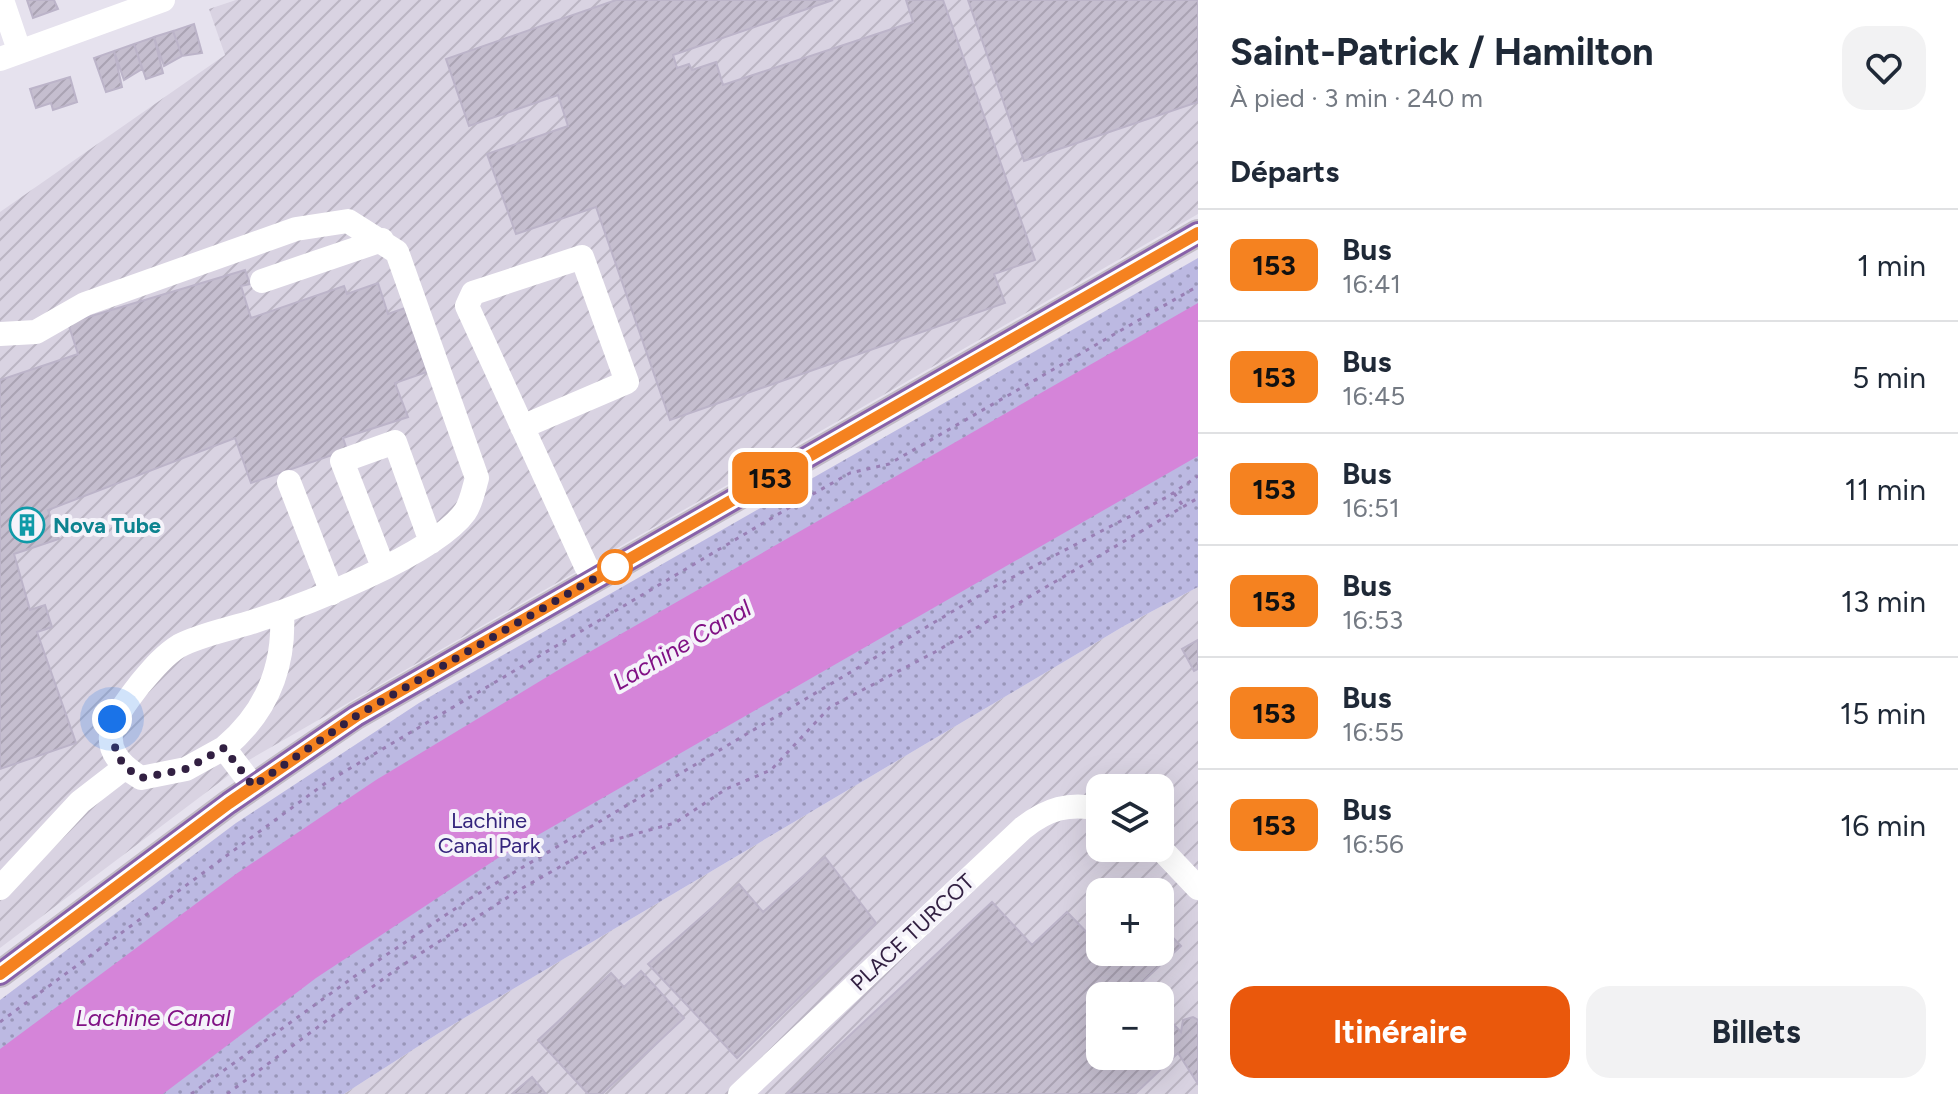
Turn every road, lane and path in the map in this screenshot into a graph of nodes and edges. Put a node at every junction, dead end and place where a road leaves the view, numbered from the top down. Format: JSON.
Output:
{"nodes":[{"id":1,"x":163,"y":0,"type":"edge"},
{"id":2,"x":3,"y":14,"type":"edge"},
{"id":3,"x":10,"y":54,"type":"edge"},
{"id":4,"x":1198,"y":233,"type":"edge"},
{"id":5,"x":382,"y":240,"type":"junction"},
{"id":6,"x":262,"y":281,"type":"dead end"},
{"id":7,"x":1198,"y":286,"type":"edge"},
{"id":8,"x":0,"y":334,"type":"edge"},
{"id":9,"x":522,"y":427,"type":"junction"},
{"id":10,"x":1198,"y":476,"type":"edge"},
{"id":11,"x":289,"y":482,"type":"dead end"},
{"id":12,"x":1174,"y":493,"type":"junction"},
{"id":13,"x":1198,"y":498,"type":"edge"},
{"id":14,"x":1183,"y":506,"type":"junction"},
{"id":15,"x":431,"y":542,"type":"junction"},
{"id":16,"x":383,"y":567,"type":"junction"},
{"id":17,"x":596,"y":578,"type":"junction"},
{"id":18,"x":332,"y":593,"type":"junction"},
{"id":19,"x":282,"y":613,"type":"junction"},
{"id":20,"x":224,"y":748,"type":"junction"},
{"id":21,"x":124,"y":768,"type":"junction"},
{"id":22,"x":253,"y":786,"type":"junction"},
{"id":23,"x":1086,"y":808,"type":"edge"},
{"id":24,"x":1173,"y":862,"type":"edge"},
{"id":25,"x":0,"y":888,"type":"edge"},
{"id":26,"x":1198,"y":888,"type":"edge"},
{"id":27,"x":0,"y":974,"type":"edge"},
{"id":28,"x":0,"y":1022,"type":"edge"},
{"id":29,"x":191,"y":1094,"type":"edge"},
{"id":30,"x":227,"y":1094,"type":"edge"},
{"id":31,"x":740,"y":1094,"type":"edge"}],
"edges":[{"from":1,"to":3,"type":"street"},
{"from":2,"to":3,"type":"street"},
{"from":4,"to":17,"type":"main road"},
{"from":5,"to":6,"type":"street"},
{"from":5,"to":8,"type":"street"},
{"from":5,"to":15,"type":"street"},
{"from":7,"to":28,"type":"path"},
{"from":9,"to":9,"type":"street"},
{"from":9,"to":17,"type":"street"},
{"from":10,"to":12,"type":"path"},
{"from":11,"to":18,"type":"street"},
{"from":12,"to":14,"type":"path"},
{"from":12,"to":29,"type":"path"},
{"from":13,"to":14,"type":"path"},
{"from":14,"to":30,"type":"path"},
{"from":15,"to":16,"type":"street"},
{"from":15,"to":16,"type":"street"},
{"from":16,"to":18,"type":"street"},
{"from":17,"to":22,"type":"main road"},
{"from":18,"to":19,"type":"street"},
{"from":19,"to":20,"type":"street"},
{"from":19,"to":21,"type":"street"},
{"from":20,"to":21,"type":"street"},
{"from":20,"to":22,"type":"street"},
{"from":21,"to":25,"type":"street"},
{"from":22,"to":27,"type":"main road"},
{"from":23,"to":31,"type":"street","name":"PLACE TURCOT"},
{"from":24,"to":26,"type":"street"}]}
